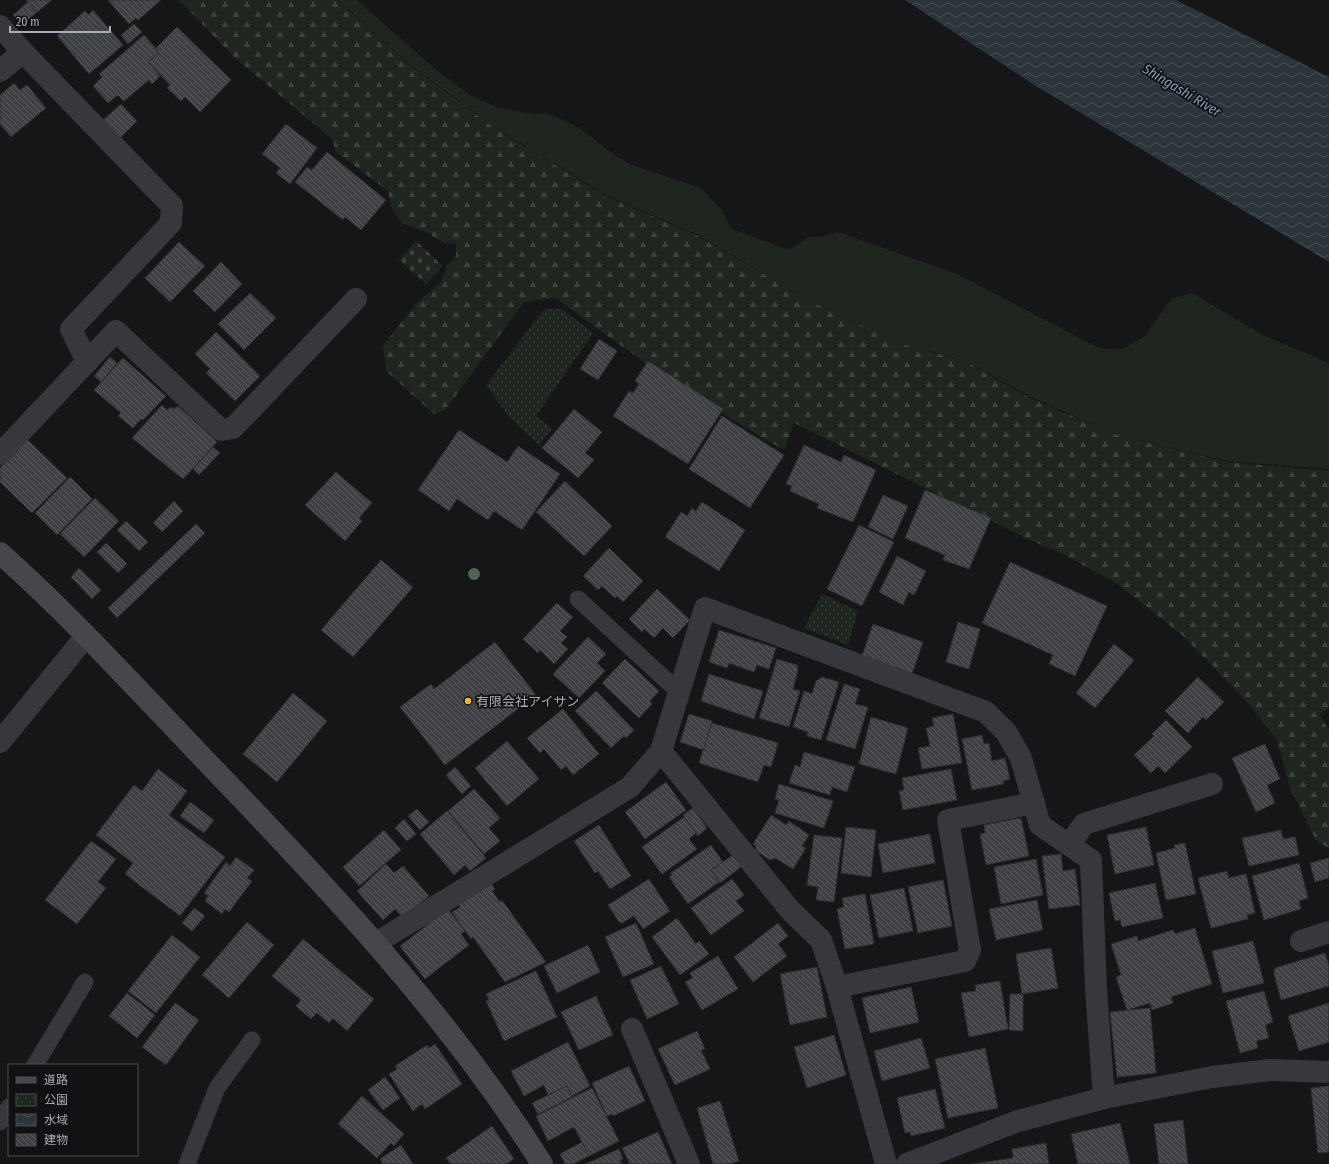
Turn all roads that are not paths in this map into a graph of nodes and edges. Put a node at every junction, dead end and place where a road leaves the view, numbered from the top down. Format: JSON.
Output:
{"nodes":[{"id":1,"x":0,"y":26,"type":"edge"},
{"id":2,"x":23,"y":52,"type":"junction"},
{"id":3,"x":0,"y":71,"type":"edge"},
{"id":4,"x":356,"y":299,"type":"dead end"},
{"id":5,"x":87,"y":362,"type":"junction"},
{"id":6,"x":0,"y":454,"type":"edge"},
{"id":7,"x":0,"y":553,"type":"edge"},
{"id":8,"x":578,"y":599,"type":"dead end"},
{"id":9,"x":86,"y":636,"type":"junction"},
{"id":10,"x":679,"y":692,"type":"junction"},
{"id":11,"x":0,"y":742,"type":"edge"},
{"id":12,"x":661,"y":751,"type":"junction"},
{"id":13,"x":1212,"y":784,"type":"dead end"},
{"id":14,"x":1034,"y":803,"type":"junction"},
{"id":15,"x":1069,"y":845,"type":"junction"},
{"id":16,"x":1329,"y":932,"type":"edge"},
{"id":17,"x":1301,"y":941,"type":"dead end"},
{"id":18,"x":376,"y":943,"type":"junction"},
{"id":19,"x":85,"y":982,"type":"dead end"},
{"id":20,"x":837,"y":987,"type":"junction"},
{"id":21,"x":632,"y":1029,"type":"dead end"},
{"id":22,"x":252,"y":1040,"type":"dead end"},
{"id":23,"x":36,"y":1064,"type":"edge"},
{"id":24,"x":1329,"y":1072,"type":"edge"},
{"id":25,"x":1104,"y":1098,"type":"junction"},
{"id":26,"x":8,"y":1109,"type":"edge"},
{"id":27,"x":0,"y":1122,"type":"edge"},
{"id":28,"x":188,"y":1164,"type":"edge"},
{"id":29,"x":542,"y":1164,"type":"edge"},
{"id":30,"x":689,"y":1164,"type":"edge"},
{"id":31,"x":886,"y":1164,"type":"edge"},
{"id":32,"x":907,"y":1164,"type":"edge"}],
"edges":[{"from":1,"to":2,"type":"street"},
{"from":2,"to":3,"type":"street"},
{"from":2,"to":5,"type":"street"},
{"from":4,"to":5,"type":"street"},
{"from":5,"to":6,"type":"street"},
{"from":7,"to":9,"type":"street"},
{"from":8,"to":10,"type":"lane"},
{"from":9,"to":11,"type":"street"},
{"from":9,"to":18,"type":"street"},
{"from":10,"to":12,"type":"street"},
{"from":10,"to":14,"type":"street"},
{"from":12,"to":18,"type":"street"},
{"from":12,"to":20,"type":"street"},
{"from":13,"to":15,"type":"street"},
{"from":14,"to":15,"type":"street"},
{"from":14,"to":20,"type":"street"},
{"from":15,"to":25,"type":"street"},
{"from":16,"to":17,"type":"street"},
{"from":18,"to":29,"type":"street"},
{"from":19,"to":23,"type":"lane"},
{"from":20,"to":31,"type":"street"},
{"from":21,"to":30,"type":"street"},
{"from":22,"to":28,"type":"lane"},
{"from":24,"to":25,"type":"street"},
{"from":25,"to":32,"type":"street"},
{"from":26,"to":27,"type":"lane"}]}
